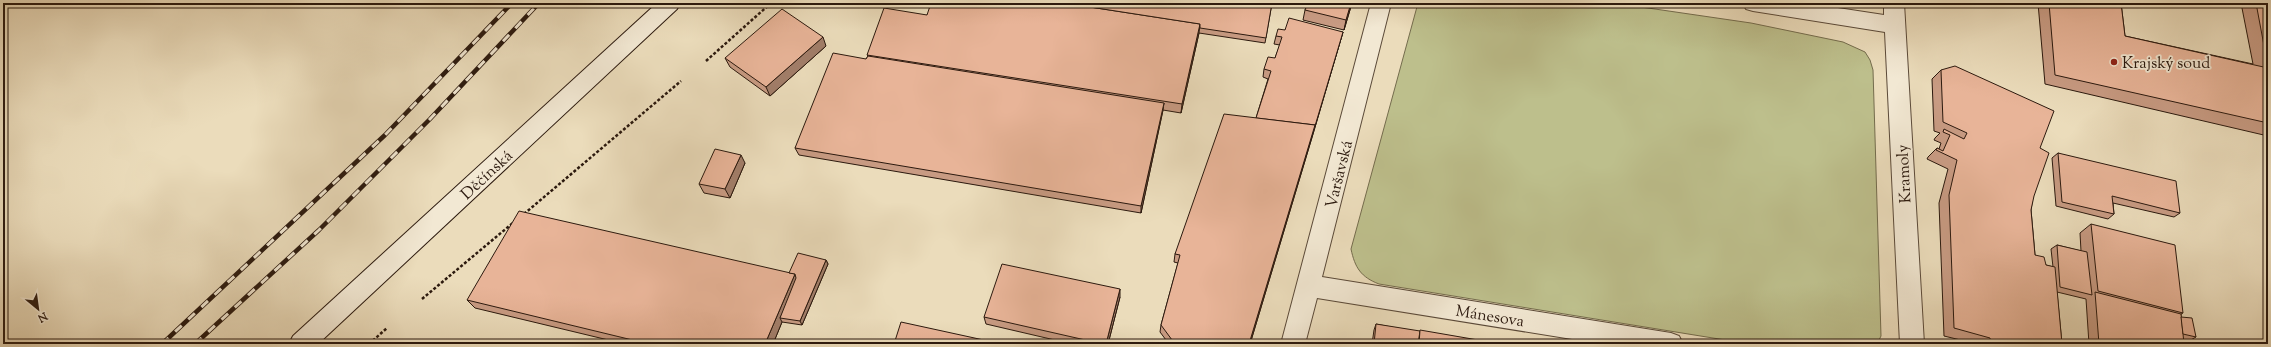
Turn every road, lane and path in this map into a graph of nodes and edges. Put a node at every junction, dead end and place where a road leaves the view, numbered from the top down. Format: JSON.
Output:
{"nodes":[{"id":1,"x":670,"y":3,"type":"edge"},
{"id":2,"x":771,"y":3,"type":"edge"},
{"id":3,"x":1381,"y":3,"type":"edge"},
{"id":4,"x":1753,"y":3,"type":"edge"},
{"id":5,"x":1894,"y":3,"type":"edge"},
{"id":6,"x":1895,"y":24,"type":"junction"},
{"id":7,"x":706,"y":61,"type":"dead end"},
{"id":8,"x":681,"y":81,"type":"dead end"},
{"id":9,"x":1310,"y":286,"type":"junction"},
{"id":10,"x":422,"y":299,"type":"dead end"},
{"id":11,"x":387,"y":328,"type":"dead end"},
{"id":12,"x":301,"y":344,"type":"edge"},
{"id":13,"x":369,"y":344,"type":"edge"},
{"id":14,"x":1293,"y":344,"type":"edge"},
{"id":15,"x":1671,"y":344,"type":"edge"},
{"id":16,"x":1912,"y":344,"type":"edge"}],
"edges":[{"from":1,"to":12,"type":"street","name":"Děčínská"},
{"from":2,"to":7,"type":"path"},
{"from":3,"to":9,"type":"street","name":"Varšavská"},
{"from":4,"to":6,"type":"street"},
{"from":5,"to":6,"type":"street","name":"Kramoly"},
{"from":6,"to":16,"type":"street","name":"Kramoly"},
{"from":8,"to":10,"type":"path"},
{"from":9,"to":14,"type":"street","name":"Varšavská"},
{"from":9,"to":15,"type":"street","name":"Mánesova"},
{"from":11,"to":13,"type":"path"}]}
